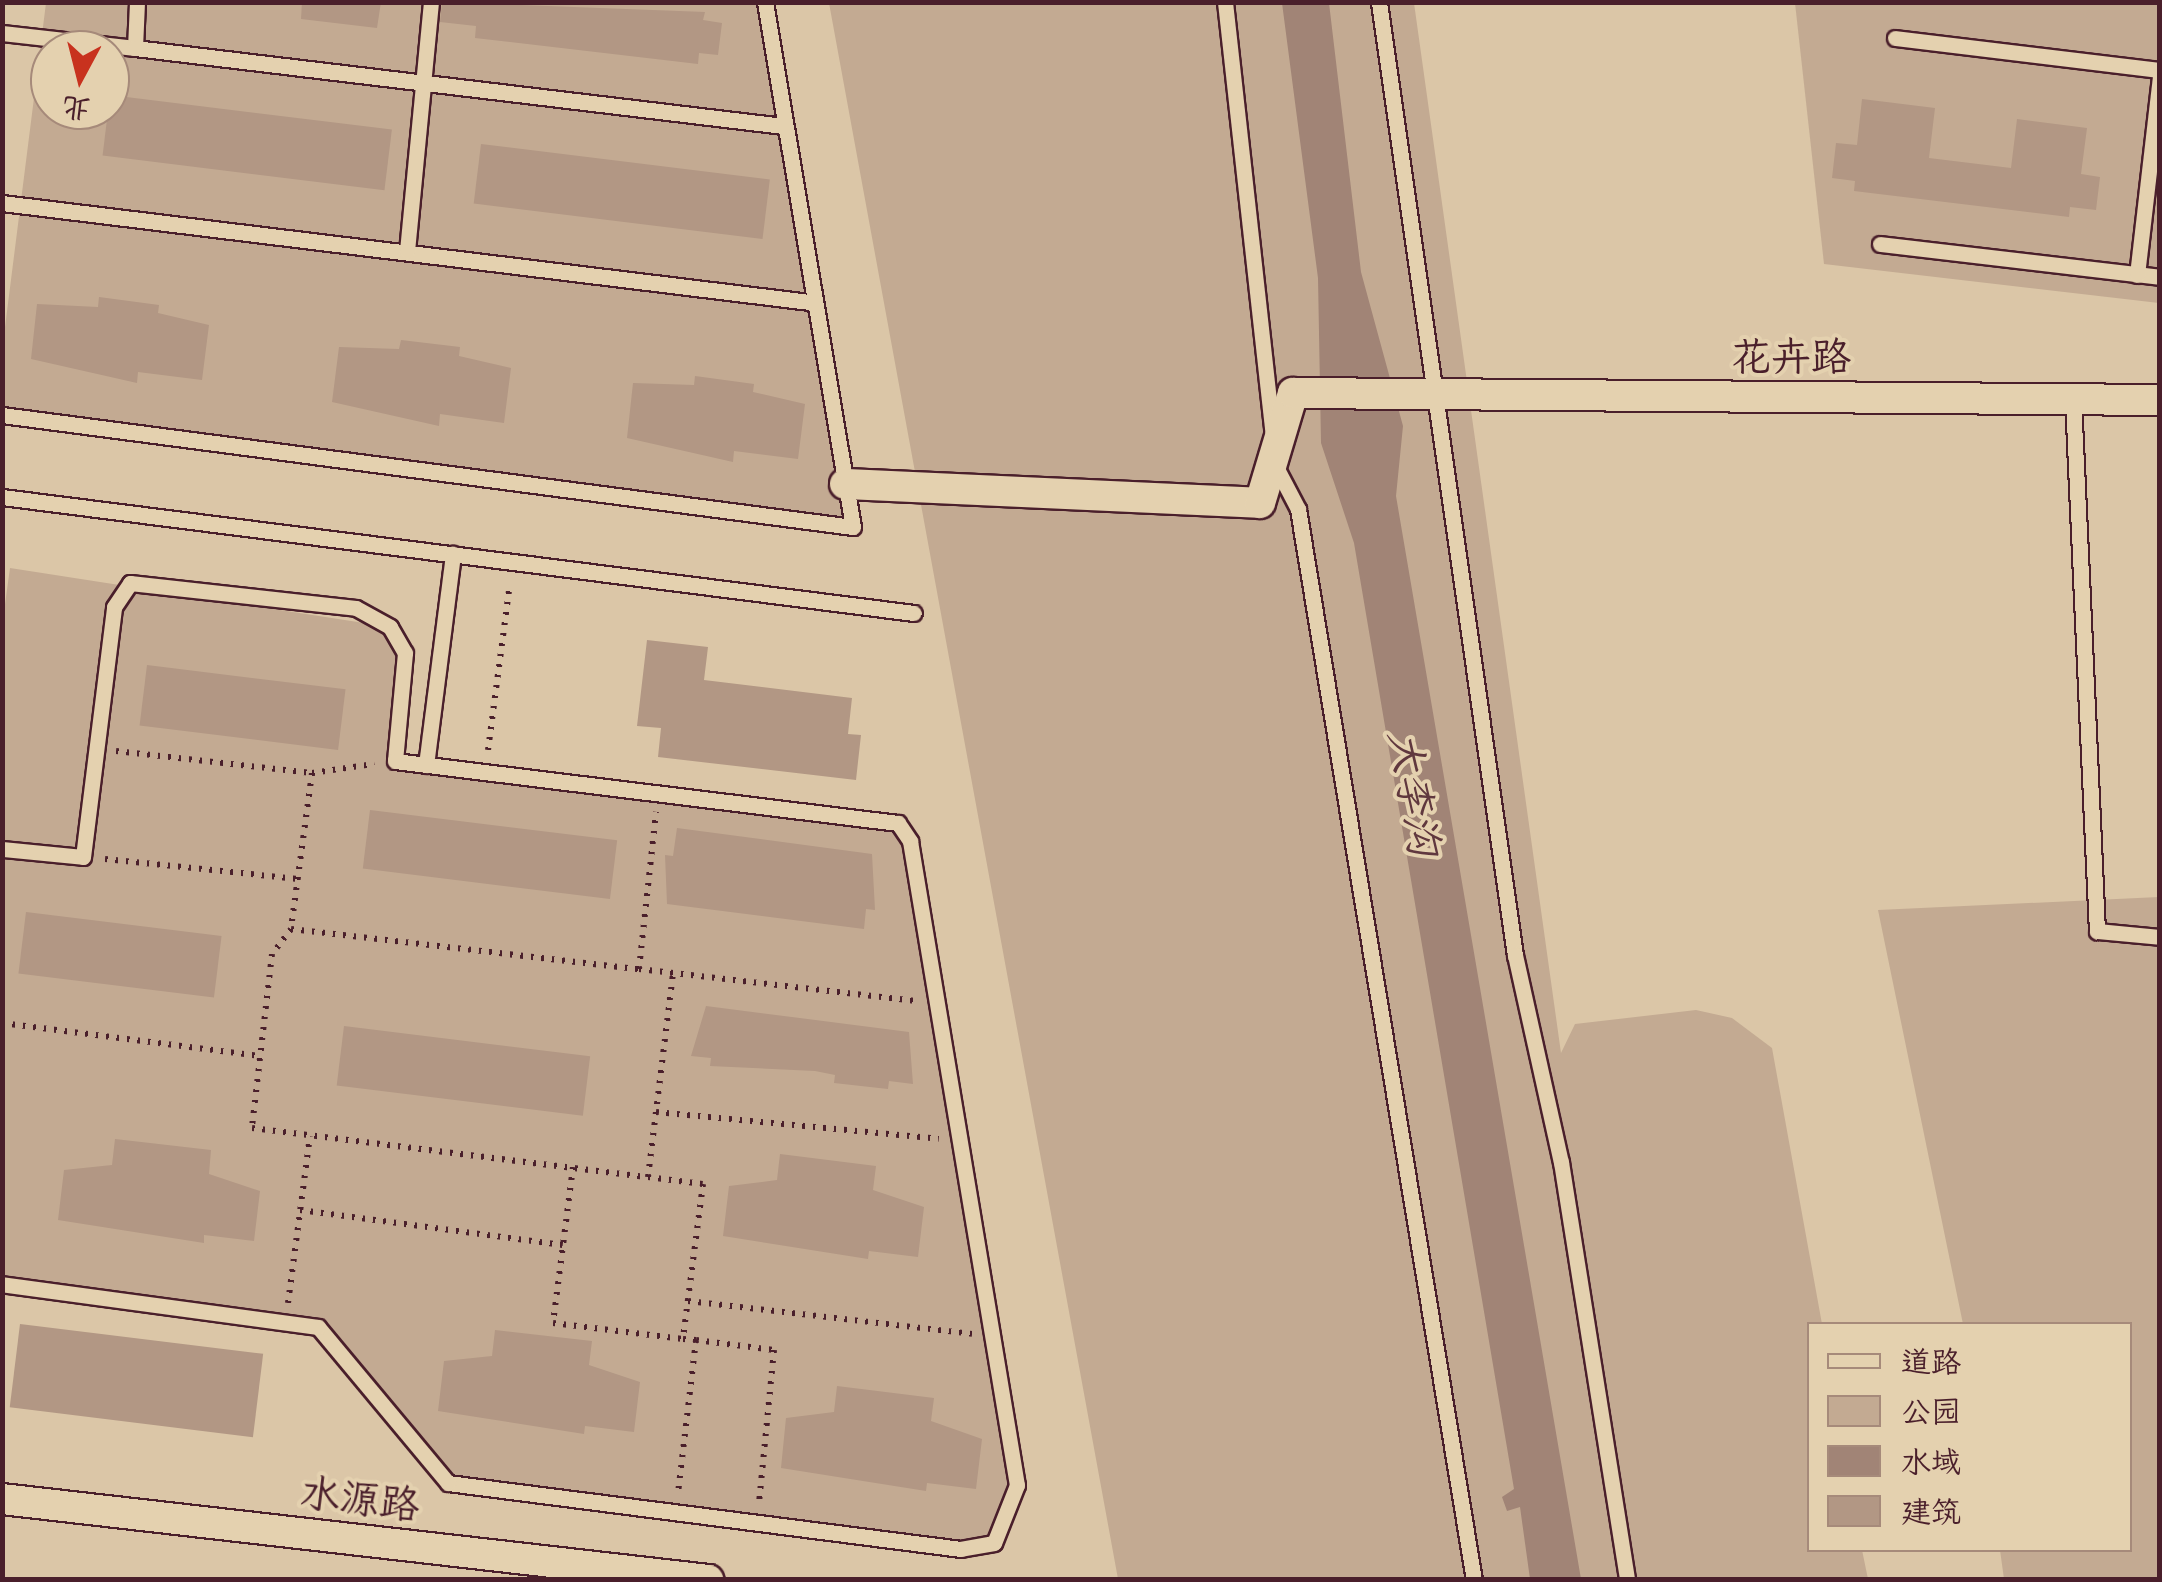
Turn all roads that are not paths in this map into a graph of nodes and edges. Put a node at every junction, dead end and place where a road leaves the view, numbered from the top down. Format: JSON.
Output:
{"nodes":[{"id":1,"x":137,"y":2,"type":"edge"},
{"id":2,"x":432,"y":2,"type":"edge"},
{"id":3,"x":765,"y":2,"type":"edge"},
{"id":4,"x":1225,"y":2,"type":"edge"},
{"id":5,"x":1379,"y":2,"type":"edge"},
{"id":6,"x":2,"y":33,"type":"edge"},
{"id":7,"x":1895,"y":38,"type":"dead end"},
{"id":8,"x":135,"y":48,"type":"junction"},
{"id":9,"x":2160,"y":73,"type":"edge"},
{"id":10,"x":424,"y":83,"type":"junction"},
{"id":11,"x":783,"y":126,"type":"junction"},
{"id":12,"x":2,"y":203,"type":"edge"},
{"id":13,"x":1880,"y":244,"type":"dead end"},
{"id":14,"x":408,"y":251,"type":"junction"},
{"id":15,"x":2137,"y":275,"type":"junction"},
{"id":16,"x":2160,"y":277,"type":"edge"},
{"id":17,"x":809,"y":302,"type":"junction"},
{"id":18,"x":1430,"y":394,"type":"junction"},
{"id":19,"x":2073,"y":399,"type":"junction"},
{"id":20,"x":2160,"y":400,"type":"edge"},
{"id":21,"x":2,"y":414,"type":"edge"},
{"id":22,"x":1273,"y":460,"type":"junction"},
{"id":23,"x":845,"y":484,"type":"junction"},
{"id":24,"x":2,"y":497,"type":"edge"},
{"id":25,"x":453,"y":554,"type":"junction"},
{"id":26,"x":914,"y":613,"type":"dead end"},
{"id":27,"x":426,"y":765,"type":"junction"},
{"id":28,"x":2,"y":849,"type":"edge"},
{"id":29,"x":2160,"y":937,"type":"edge"},
{"id":30,"x":2,"y":1284,"type":"edge"},
{"id":31,"x":2,"y":1499,"type":"edge"},
{"id":32,"x":510,"y":1568,"type":"edge"},
{"id":33,"x":651,"y":1576,"type":"edge"},
{"id":34,"x":708,"y":1580,"type":"edge"},
{"id":35,"x":1474,"y":1580,"type":"edge"},
{"id":36,"x":1627,"y":1580,"type":"edge"}],
"edges":[{"from":1,"to":8,"type":"lane"},
{"from":2,"to":10,"type":"lane"},
{"from":3,"to":11,"type":"lane"},
{"from":4,"to":22,"type":"lane"},
{"from":5,"to":18,"type":"lane"},
{"from":6,"to":8,"type":"lane"},
{"from":7,"to":9,"type":"lane"},
{"from":8,"to":10,"type":"lane"},
{"from":9,"to":15,"type":"lane"},
{"from":10,"to":11,"type":"lane"},
{"from":10,"to":14,"type":"lane"},
{"from":11,"to":17,"type":"lane"},
{"from":12,"to":14,"type":"lane"},
{"from":13,"to":15,"type":"lane"},
{"from":14,"to":17,"type":"lane"},
{"from":15,"to":16,"type":"lane"},
{"from":17,"to":23,"type":"lane"},
{"from":18,"to":19,"type":"street","name":"花卉路"},
{"from":18,"to":22,"type":"street","name":"花卉路"},
{"from":18,"to":36,"type":"lane"},
{"from":19,"to":20,"type":"street","name":"花卉路"},
{"from":19,"to":29,"type":"lane"},
{"from":21,"to":23,"type":"lane"},
{"from":22,"to":23,"type":"street"},
{"from":22,"to":35,"type":"lane"},
{"from":24,"to":25,"type":"lane"},
{"from":25,"to":26,"type":"lane"},
{"from":25,"to":27,"type":"lane"},
{"from":27,"to":28,"type":"lane"},
{"from":27,"to":30,"type":"lane"},
{"from":31,"to":32,"type":"street","name":"水源路"},
{"from":32,"to":33,"type":"street","name":"水源路"},
{"from":33,"to":34,"type":"street","name":"水源路"}]}
